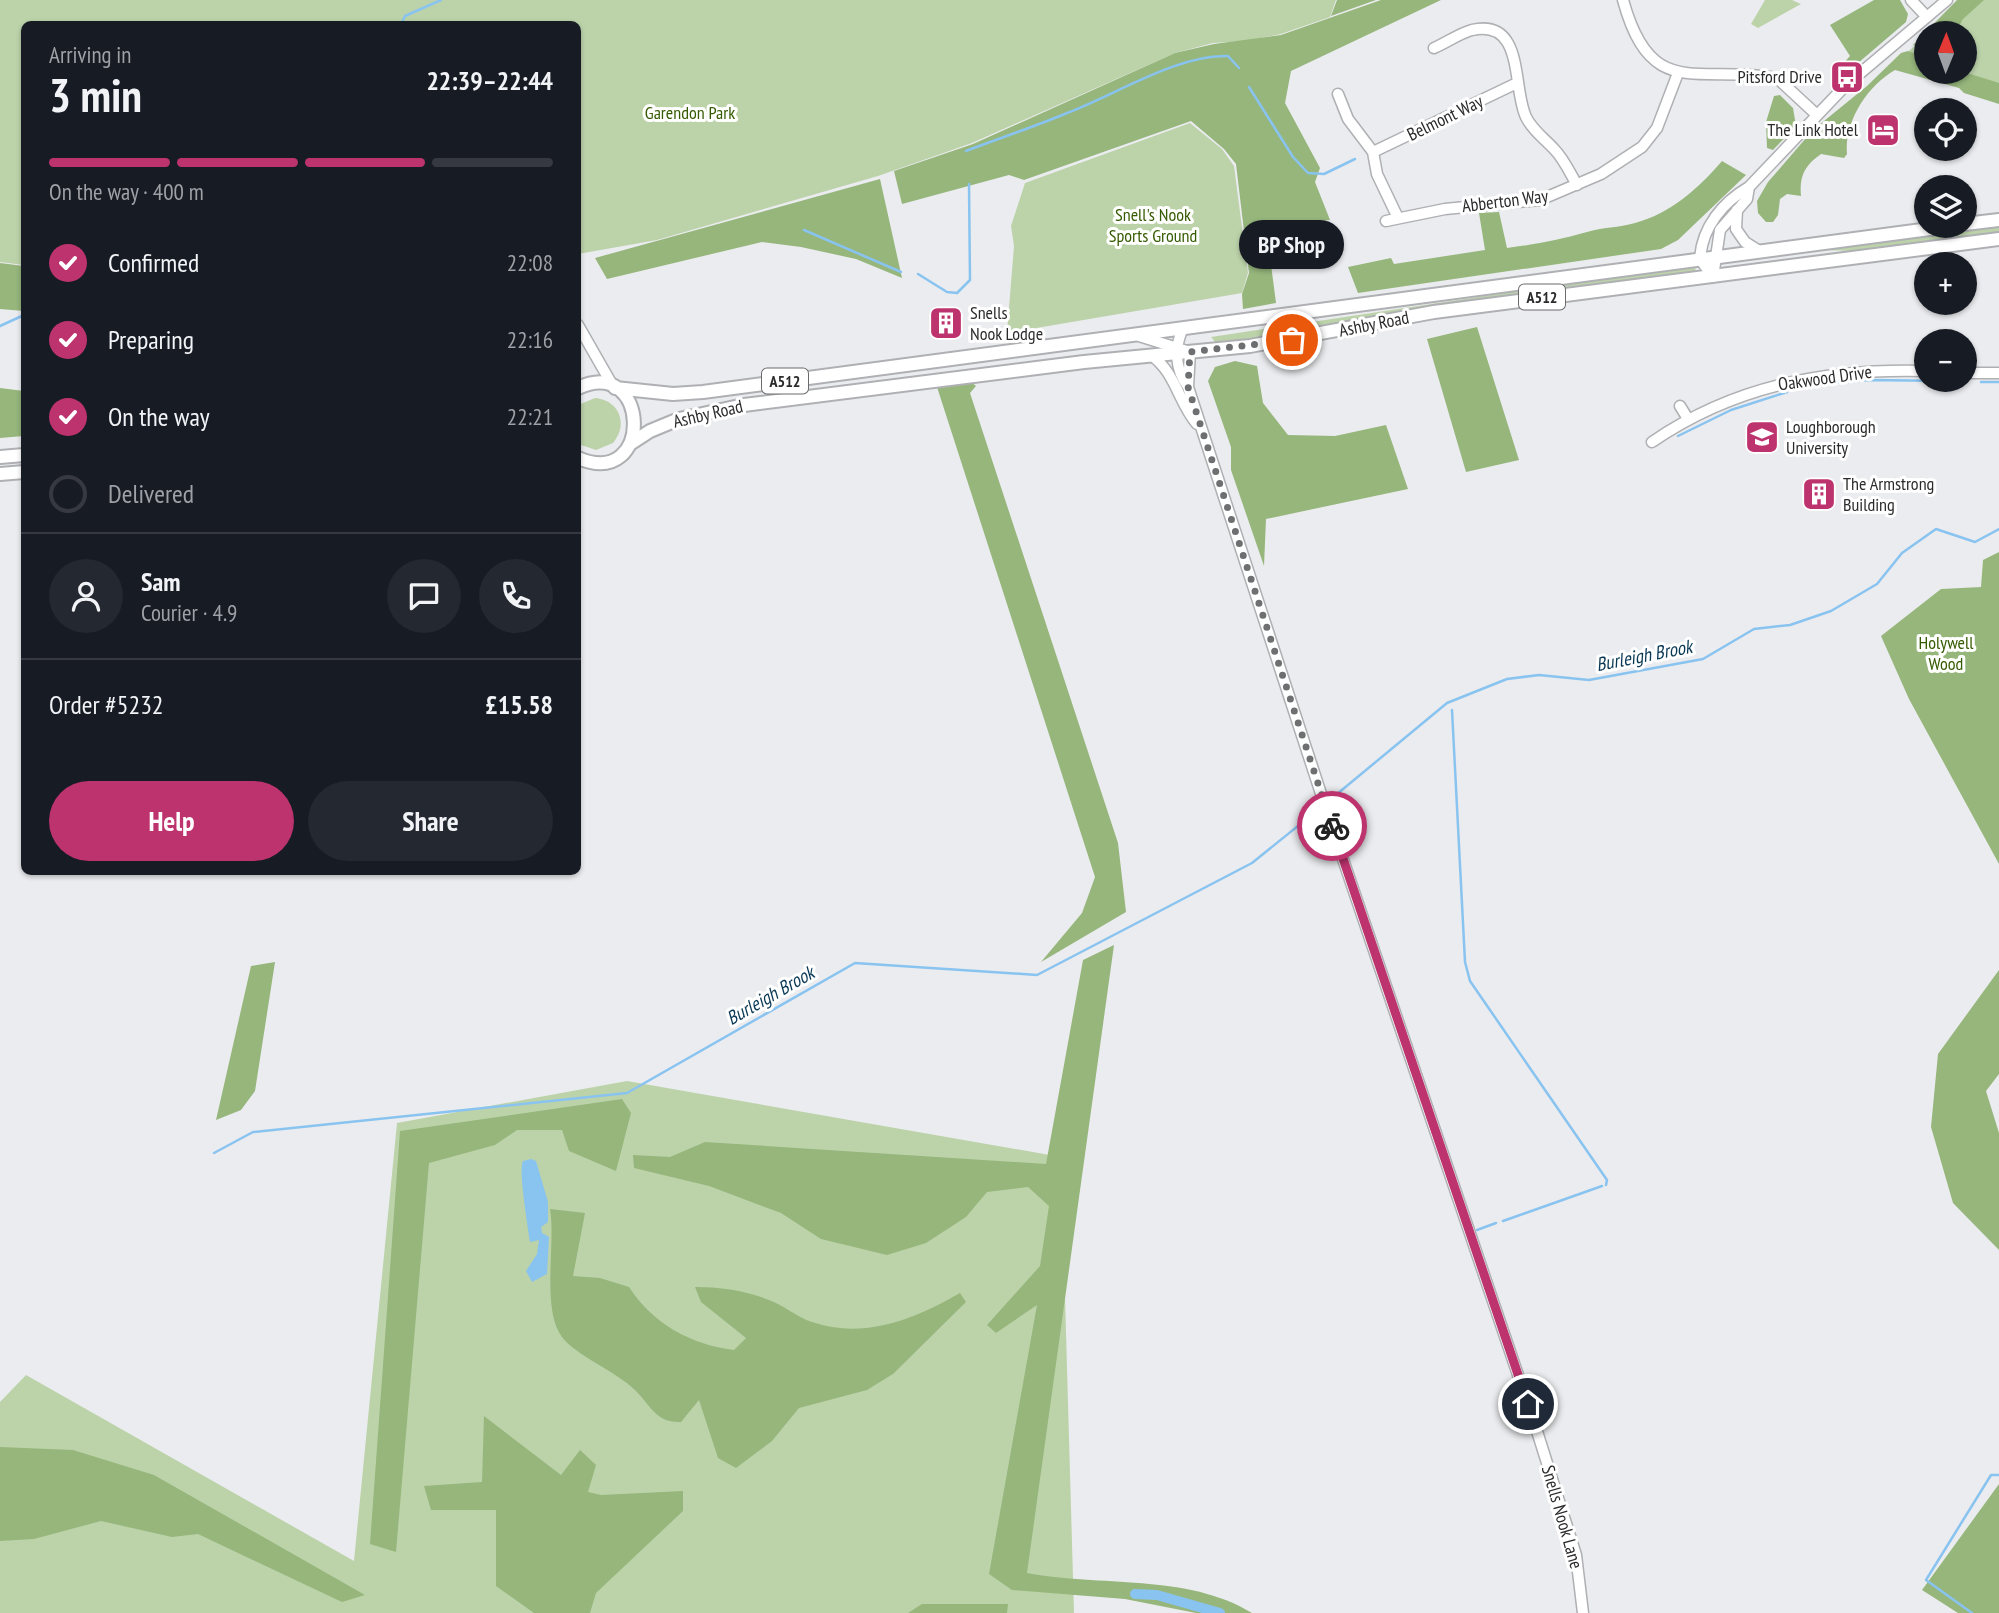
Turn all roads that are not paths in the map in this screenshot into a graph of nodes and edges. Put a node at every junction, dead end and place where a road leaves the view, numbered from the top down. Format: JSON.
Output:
{"nodes":[{"id":1,"x":1623,"y":0,"type":"edge"},
{"id":2,"x":1911,"y":0,"type":"edge"},
{"id":3,"x":1947,"y":0,"type":"edge"},
{"id":4,"x":1927,"y":17,"type":"junction"},
{"id":5,"x":1434,"y":48,"type":"dead end"},
{"id":6,"x":1678,"y":73,"type":"junction"},
{"id":7,"x":1517,"y":83,"type":"junction"},
{"id":8,"x":1343,"y":100,"type":"dead end"},
{"id":9,"x":1817,"y":115,"type":"junction"},
{"id":10,"x":1373,"y":152,"type":"junction"},
{"id":11,"x":1577,"y":185,"type":"junction"},
{"id":12,"x":1749,"y":187,"type":"junction"},
{"id":13,"x":1738,"y":209,"type":"junction"},
{"id":14,"x":1398,"y":218,"type":"junction"},
{"id":15,"x":1386,"y":220,"type":"dead end"},
{"id":16,"x":1999,"y":220,"type":"edge"},
{"id":17,"x":1977,"y":223,"type":"edge"},
{"id":18,"x":1914,"y":231,"type":"edge"},
{"id":19,"x":1999,"y":239,"type":"edge"},
{"id":20,"x":1759,"y":251,"type":"junction"},
{"id":21,"x":1717,"y":256,"type":"junction"},
{"id":22,"x":1700,"y":258,"type":"junction"},
{"id":23,"x":1713,"y":277,"type":"junction"},
{"id":24,"x":1183,"y":328,"type":"junction"},
{"id":25,"x":581,"y":330,"type":"edge"},
{"id":26,"x":1135,"y":334,"type":"junction"},
{"id":27,"x":1181,"y":350,"type":"junction"},
{"id":28,"x":1151,"y":355,"type":"junction"},
{"id":29,"x":1914,"y":371,"type":"edge"},
{"id":30,"x":1977,"y":373,"type":"edge"},
{"id":31,"x":1999,"y":373,"type":"edge"},
{"id":32,"x":581,"y":387,"type":"edge"},
{"id":33,"x":615,"y":388,"type":"junction"},
{"id":34,"x":1680,"y":407,"type":"dead end"},
{"id":35,"x":1688,"y":419,"type":"junction"},
{"id":36,"x":1202,"y":430,"type":"junction"},
{"id":37,"x":1652,"y":442,"type":"dead end"},
{"id":38,"x":630,"y":444,"type":"junction"},
{"id":39,"x":21,"y":455,"type":"edge"},
{"id":40,"x":0,"y":457,"type":"edge"},
{"id":41,"x":581,"y":460,"type":"edge"},
{"id":42,"x":21,"y":472,"type":"edge"},
{"id":43,"x":0,"y":474,"type":"edge"},
{"id":44,"x":1583,"y":1613,"type":"edge"}],
"edges":[{"from":1,"to":6,"type":"street"},
{"from":2,"to":4,"type":"street"},
{"from":3,"to":4,"type":"street"},
{"from":4,"to":9,"type":"street"},
{"from":5,"to":7,"type":"street"},
{"from":6,"to":9,"type":"street"},
{"from":6,"to":11,"type":"street","name":"Abberton Way"},
{"from":7,"to":10,"type":"street","name":"Belmont Way"},
{"from":7,"to":11,"type":"street"},
{"from":8,"to":10,"type":"street"},
{"from":9,"to":12,"type":"street"},
{"from":10,"to":14,"type":"street"},
{"from":11,"to":14,"type":"street","name":"Abberton Way"},
{"from":12,"to":13,"type":"street"},
{"from":12,"to":22,"type":"street"},
{"from":13,"to":20,"type":"street"},
{"from":13,"to":21,"type":"street"},
{"from":14,"to":15,"type":"street","name":"Abberton Way"},
{"from":16,"to":17,"type":"main road"},
{"from":18,"to":20,"type":"main road","name":"Ashby Road","number":"A512"},
{"from":19,"to":23,"type":"main road","name":"Ashby Road","number":"A512"},
{"from":20,"to":21,"type":"main road","name":"Ashby Road","number":"A512"},
{"from":21,"to":22,"type":"main road","name":"Ashby Road","number":"A512"},
{"from":21,"to":23,"type":"street"},
{"from":22,"to":23,"type":"street"},
{"from":22,"to":24,"type":"main road","name":"Ashby Road","number":"A512"},
{"from":23,"to":27,"type":"main road","name":"Ashby Road","number":"A512"},
{"from":24,"to":26,"type":"main road","name":"Ashby Road","number":"A512"},
{"from":24,"to":27,"type":"street","name":"Snells Nook Lane"},
{"from":25,"to":33,"type":"street"},
{"from":26,"to":27,"type":"street"},
{"from":26,"to":33,"type":"main road","name":"Ashby Road","number":"A512"},
{"from":27,"to":28,"type":"main road","name":"Ashby Road","number":"A512"},
{"from":27,"to":36,"type":"street","name":"Snells Nook Lane"},
{"from":28,"to":36,"type":"street"},
{"from":28,"to":38,"type":"main road","name":"Ashby Road","number":"A512"},
{"from":29,"to":35,"type":"street","name":"Oakwood Drive"},
{"from":30,"to":31,"type":"street"},
{"from":32,"to":33,"type":"main road","name":"Ashby Road"},
{"from":33,"to":38,"type":"main road"},
{"from":34,"to":35,"type":"street"},
{"from":35,"to":37,"type":"street","name":"Oakwood Drive"},
{"from":36,"to":44,"type":"street","name":"Snells Nook Lane"},
{"from":38,"to":41,"type":"main road","name":"Ashby Road"},
{"from":39,"to":40,"type":"main road"},
{"from":42,"to":43,"type":"main road"}]}
